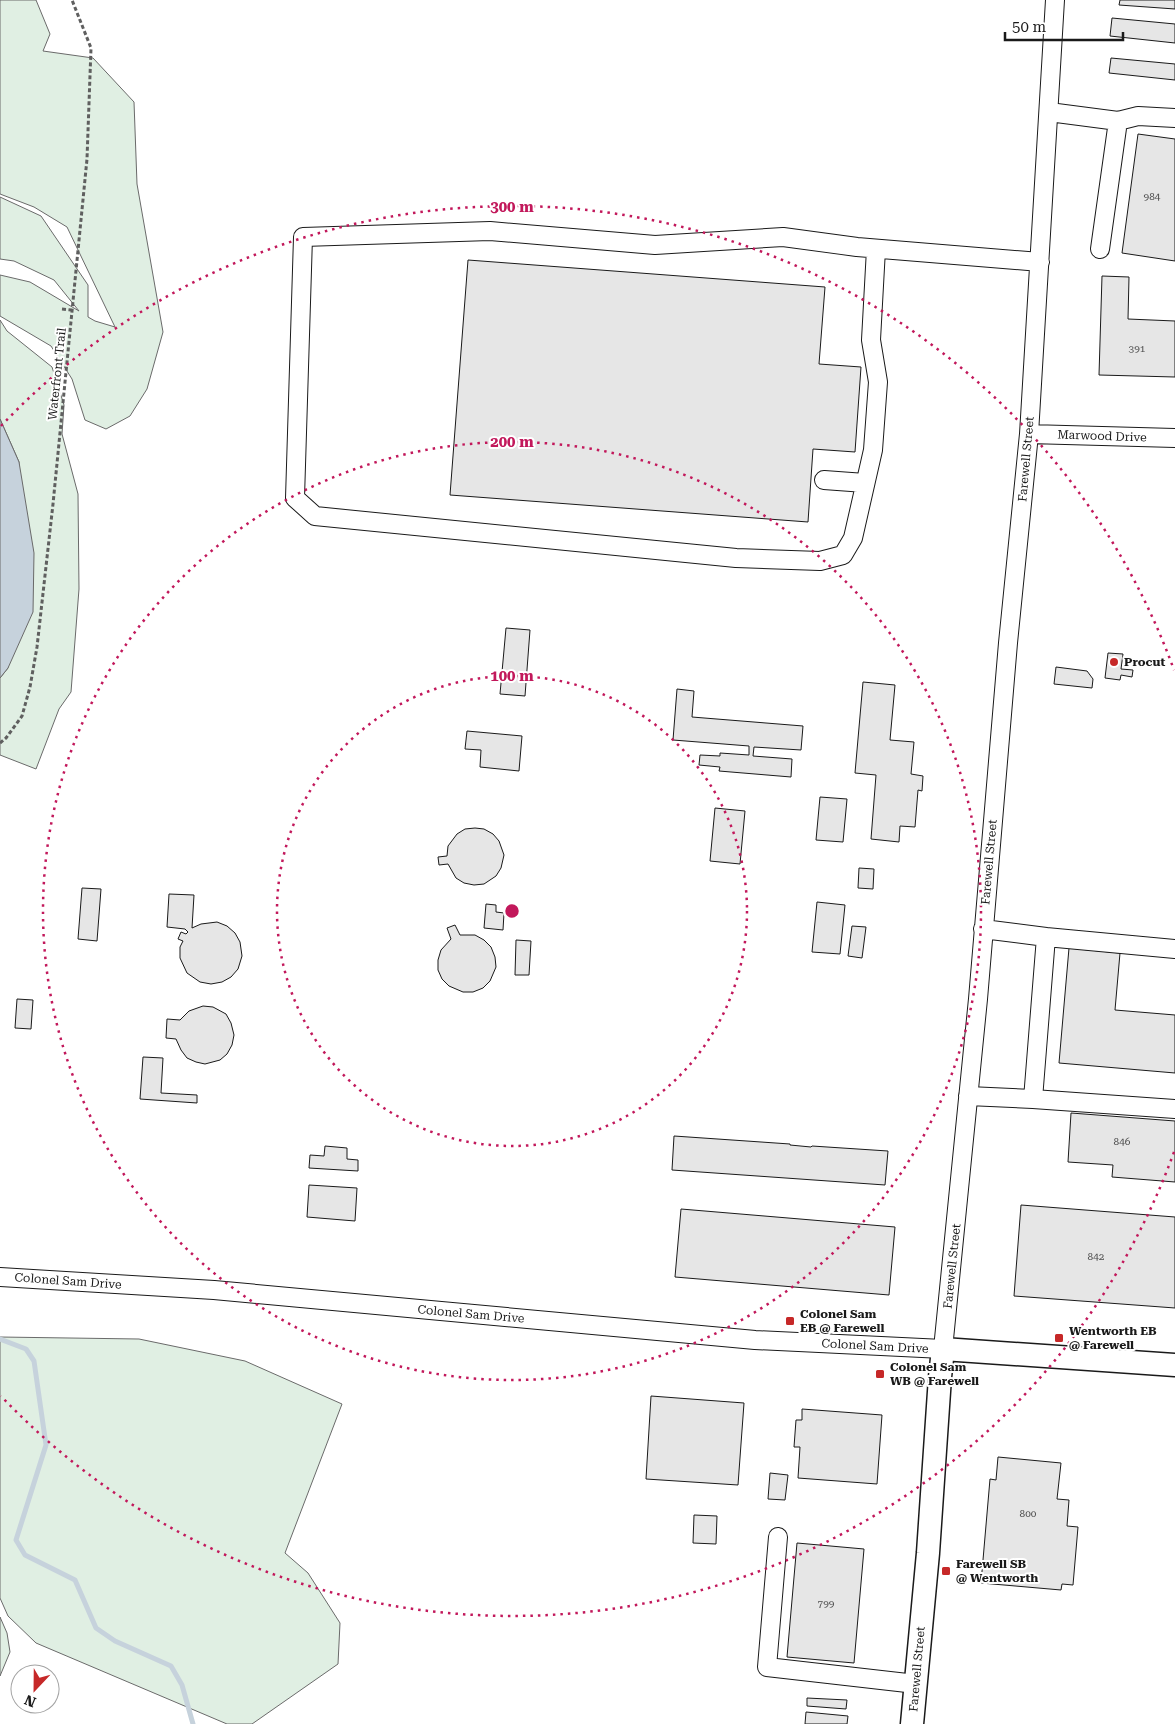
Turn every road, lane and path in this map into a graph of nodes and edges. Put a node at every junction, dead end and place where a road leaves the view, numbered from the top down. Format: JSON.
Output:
{"nodes":[{"id":1,"x":72,"y":0,"type":"edge"},
{"id":2,"x":1055,"y":0,"type":"edge"},
{"id":3,"x":1049,"y":112,"type":"junction"},
{"id":4,"x":1175,"y":118,"type":"edge"},
{"id":5,"x":1118,"y":121,"type":"junction"},
{"id":6,"x":876,"y":249,"type":"junction"},
{"id":7,"x":1100,"y":249,"type":"dead end"},
{"id":8,"x":1040,"y":262,"type":"junction"},
{"id":9,"x":62,"y":309,"type":"dead end"},
{"id":10,"x":72,"y":310,"type":"junction"},
{"id":11,"x":1029,"y":434,"type":"junction"},
{"id":12,"x":1175,"y":438,"type":"edge"},
{"id":13,"x":824,"y":480,"type":"dead end"},
{"id":14,"x":865,"y":483,"type":"junction"},
{"id":15,"x":0,"y":743,"type":"edge"},
{"id":16,"x":983,"y":929,"type":"junction"},
{"id":17,"x":1046,"y":937,"type":"junction"},
{"id":18,"x":1175,"y":949,"type":"edge"},
{"id":19,"x":968,"y":1096,"type":"junction"},
{"id":20,"x":1033,"y":1099,"type":"junction"},
{"id":21,"x":1175,"y":1109,"type":"edge"},
{"id":22,"x":0,"y":1277,"type":"edge"},
{"id":23,"x":943,"y":1350,"type":"junction"},
{"id":24,"x":1175,"y":1365,"type":"edge"},
{"id":25,"x":778,"y":1537,"type":"dead end"},
{"id":26,"x":916,"y":1684,"type":"junction"},
{"id":27,"x":912,"y":1724,"type":"edge"}],
"edges":[{"from":1,"to":10,"type":"path","name":"Waterfront Trail"},
{"from":2,"to":3,"type":"street","name":"Farewell Street"},
{"from":3,"to":5,"type":"street"},
{"from":3,"to":8,"type":"street","name":"Farewell Street"},
{"from":4,"to":5,"type":"street"},
{"from":5,"to":7,"type":"street"},
{"from":6,"to":8,"type":"street"},
{"from":6,"to":14,"type":"street"},
{"from":6,"to":14,"type":"street"},
{"from":8,"to":11,"type":"street","name":"Farewell Street"},
{"from":9,"to":10,"type":"path"},
{"from":10,"to":15,"type":"path","name":"Waterfront Trail"},
{"from":11,"to":12,"type":"street","name":"Marwood Drive"},
{"from":11,"to":16,"type":"street","name":"Farewell Street"},
{"from":13,"to":14,"type":"street"},
{"from":16,"to":17,"type":"street"},
{"from":16,"to":19,"type":"street","name":"Farewell Street"},
{"from":17,"to":18,"type":"street"},
{"from":17,"to":20,"type":"street"},
{"from":19,"to":20,"type":"street"},
{"from":19,"to":23,"type":"street","name":"Farewell Street"},
{"from":20,"to":21,"type":"street"},
{"from":22,"to":23,"type":"street","name":"Colonel Sam Drive"},
{"from":23,"to":24,"type":"main road"},
{"from":23,"to":26,"type":"main road","name":"Farewell Street"},
{"from":25,"to":26,"type":"street"},
{"from":26,"to":27,"type":"main road","name":"Farewell Street"}]}
